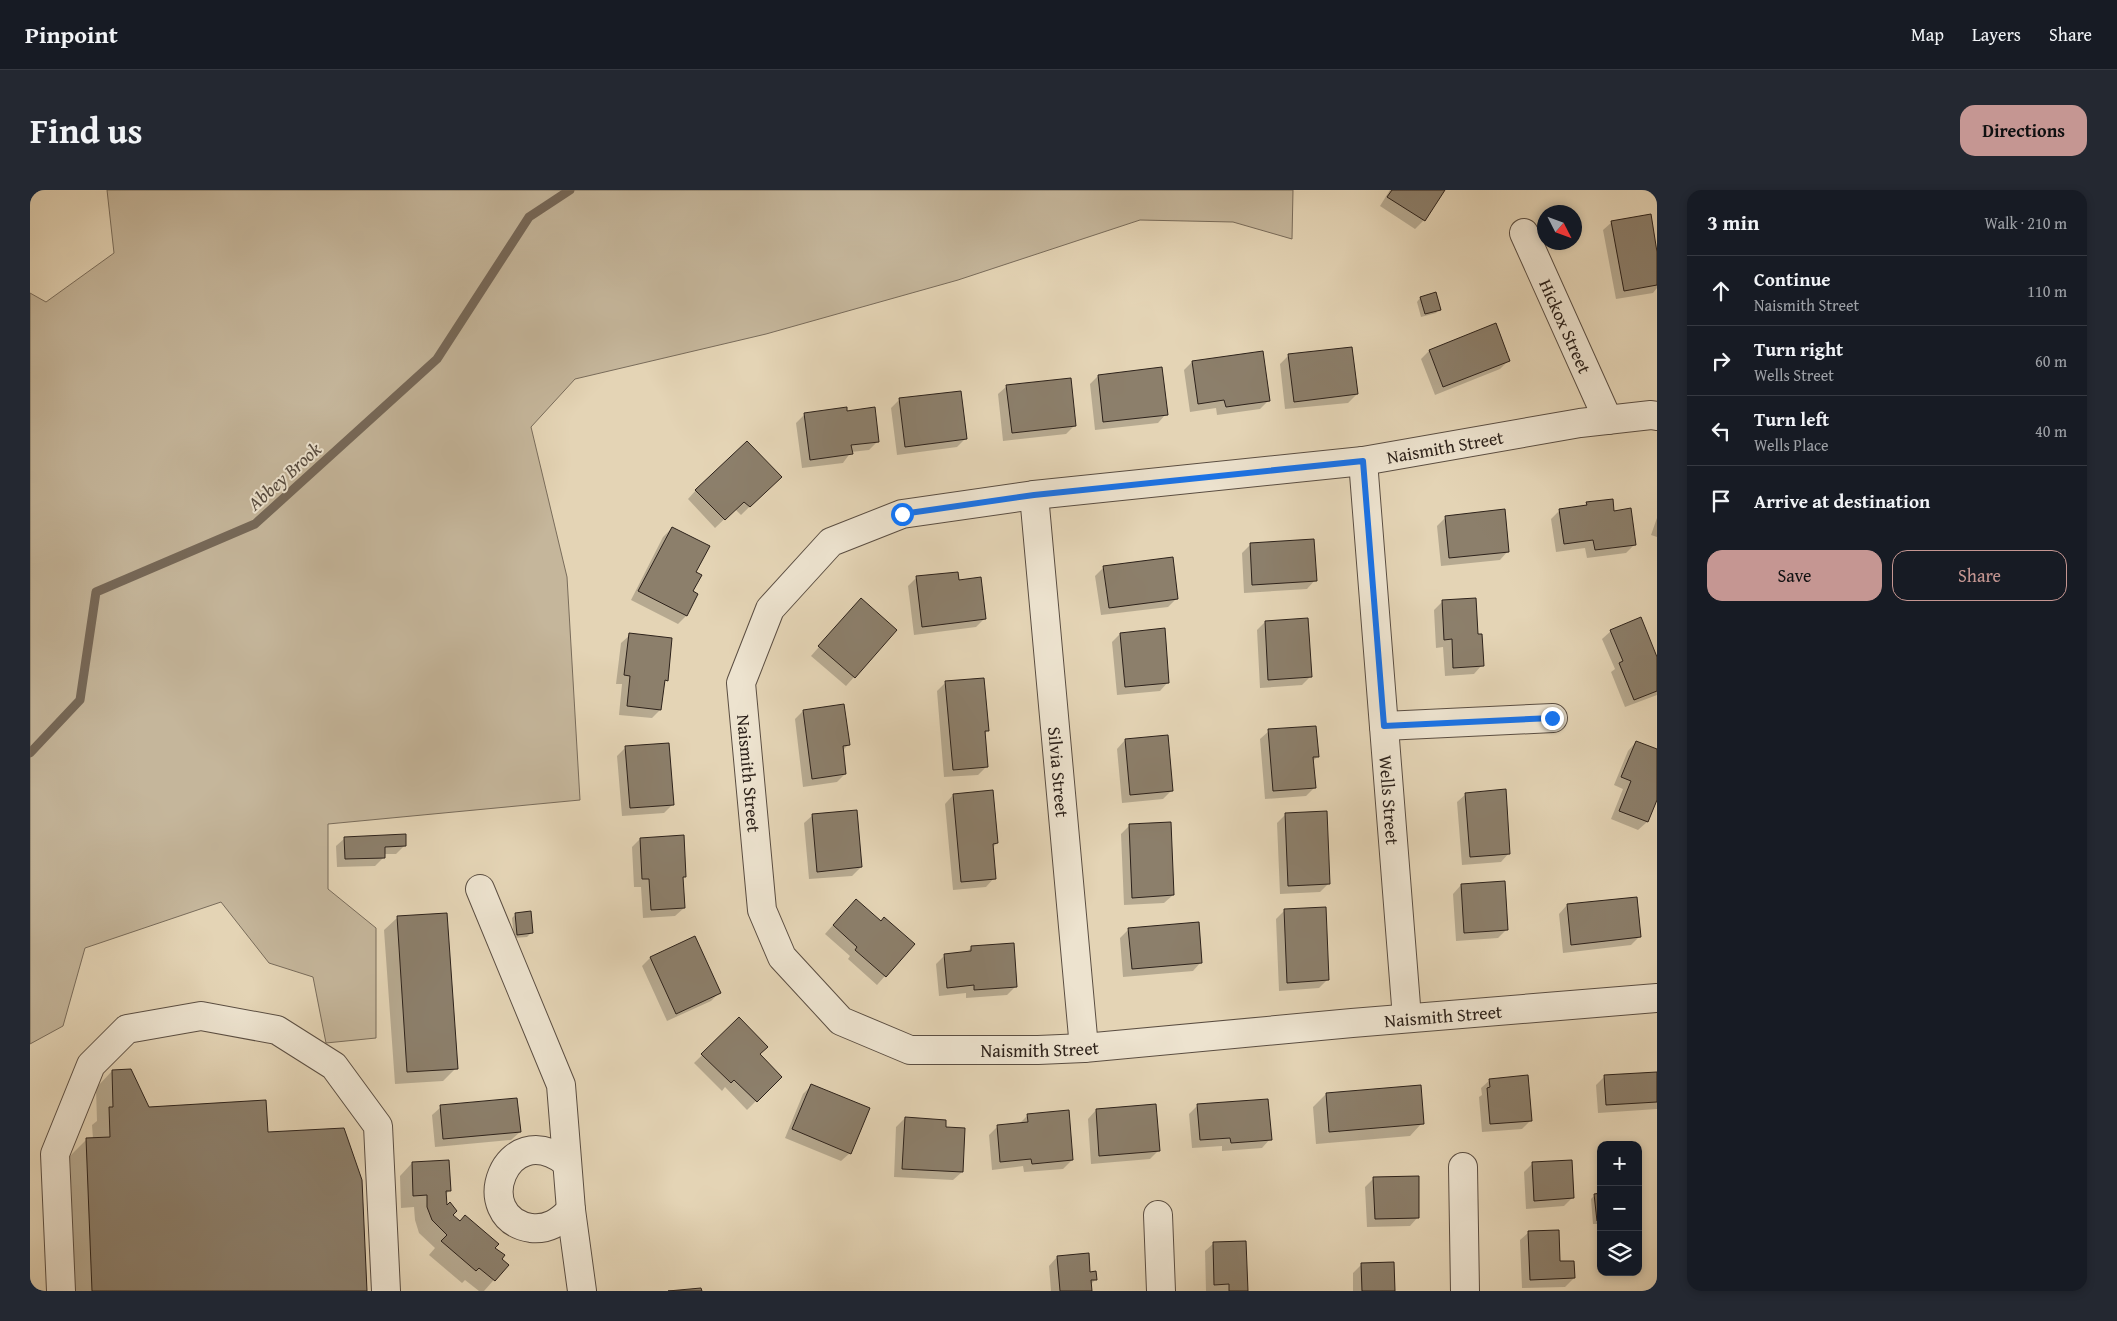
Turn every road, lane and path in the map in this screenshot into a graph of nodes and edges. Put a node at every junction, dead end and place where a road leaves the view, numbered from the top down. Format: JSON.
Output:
{"nodes":[{"id":1,"x":1524,"y":233,"type":"dead end"},
{"id":2,"x":1657,"y":416,"type":"edge"},
{"id":3,"x":1608,"y":420,"type":"junction"},
{"id":4,"x":1363,"y":461,"type":"junction"},
{"id":5,"x":1034,"y":495,"type":"junction"},
{"id":6,"x":1552,"y":718,"type":"dead end"},
{"id":7,"x":1384,"y":726,"type":"junction"},
{"id":8,"x":480,"y":889,"type":"dead end"},
{"id":9,"x":1657,"y":998,"type":"edge"},
{"id":10,"x":1407,"y":1018,"type":"junction"},
{"id":11,"x":1084,"y":1048,"type":"junction"},
{"id":12,"x":566,"y":1162,"type":"junction"},
{"id":13,"x":1463,"y":1166,"type":"dead end"},
{"id":14,"x":571,"y":1210,"type":"junction"},
{"id":15,"x":1158,"y":1215,"type":"dead end"},
{"id":16,"x":61,"y":1291,"type":"edge"},
{"id":17,"x":386,"y":1291,"type":"edge"},
{"id":18,"x":582,"y":1291,"type":"edge"},
{"id":19,"x":1160,"y":1291,"type":"edge"},
{"id":20,"x":1465,"y":1291,"type":"edge"}],
"edges":[{"from":1,"to":3,"type":"street","name":"Hickox Street"},
{"from":2,"to":3,"type":"street","name":"Naismith Street"},
{"from":3,"to":4,"type":"street","name":"Naismith Street"},
{"from":4,"to":5,"type":"street","name":"Naismith Street"},
{"from":4,"to":7,"type":"street","name":"Wells Street"},
{"from":5,"to":11,"type":"street","name":"Silvia Street"},
{"from":5,"to":11,"type":"street","name":"Naismith Street"},
{"from":6,"to":7,"type":"street"},
{"from":7,"to":10,"type":"street","name":"Wells Street"},
{"from":8,"to":12,"type":"street"},
{"from":9,"to":10,"type":"street","name":"Naismith Street"},
{"from":10,"to":11,"type":"street","name":"Naismith Street"},
{"from":12,"to":14,"type":"street"},
{"from":12,"to":14,"type":"street"},
{"from":13,"to":20,"type":"street"},
{"from":14,"to":18,"type":"street"},
{"from":15,"to":19,"type":"street"},
{"from":16,"to":17,"type":"street"}]}
